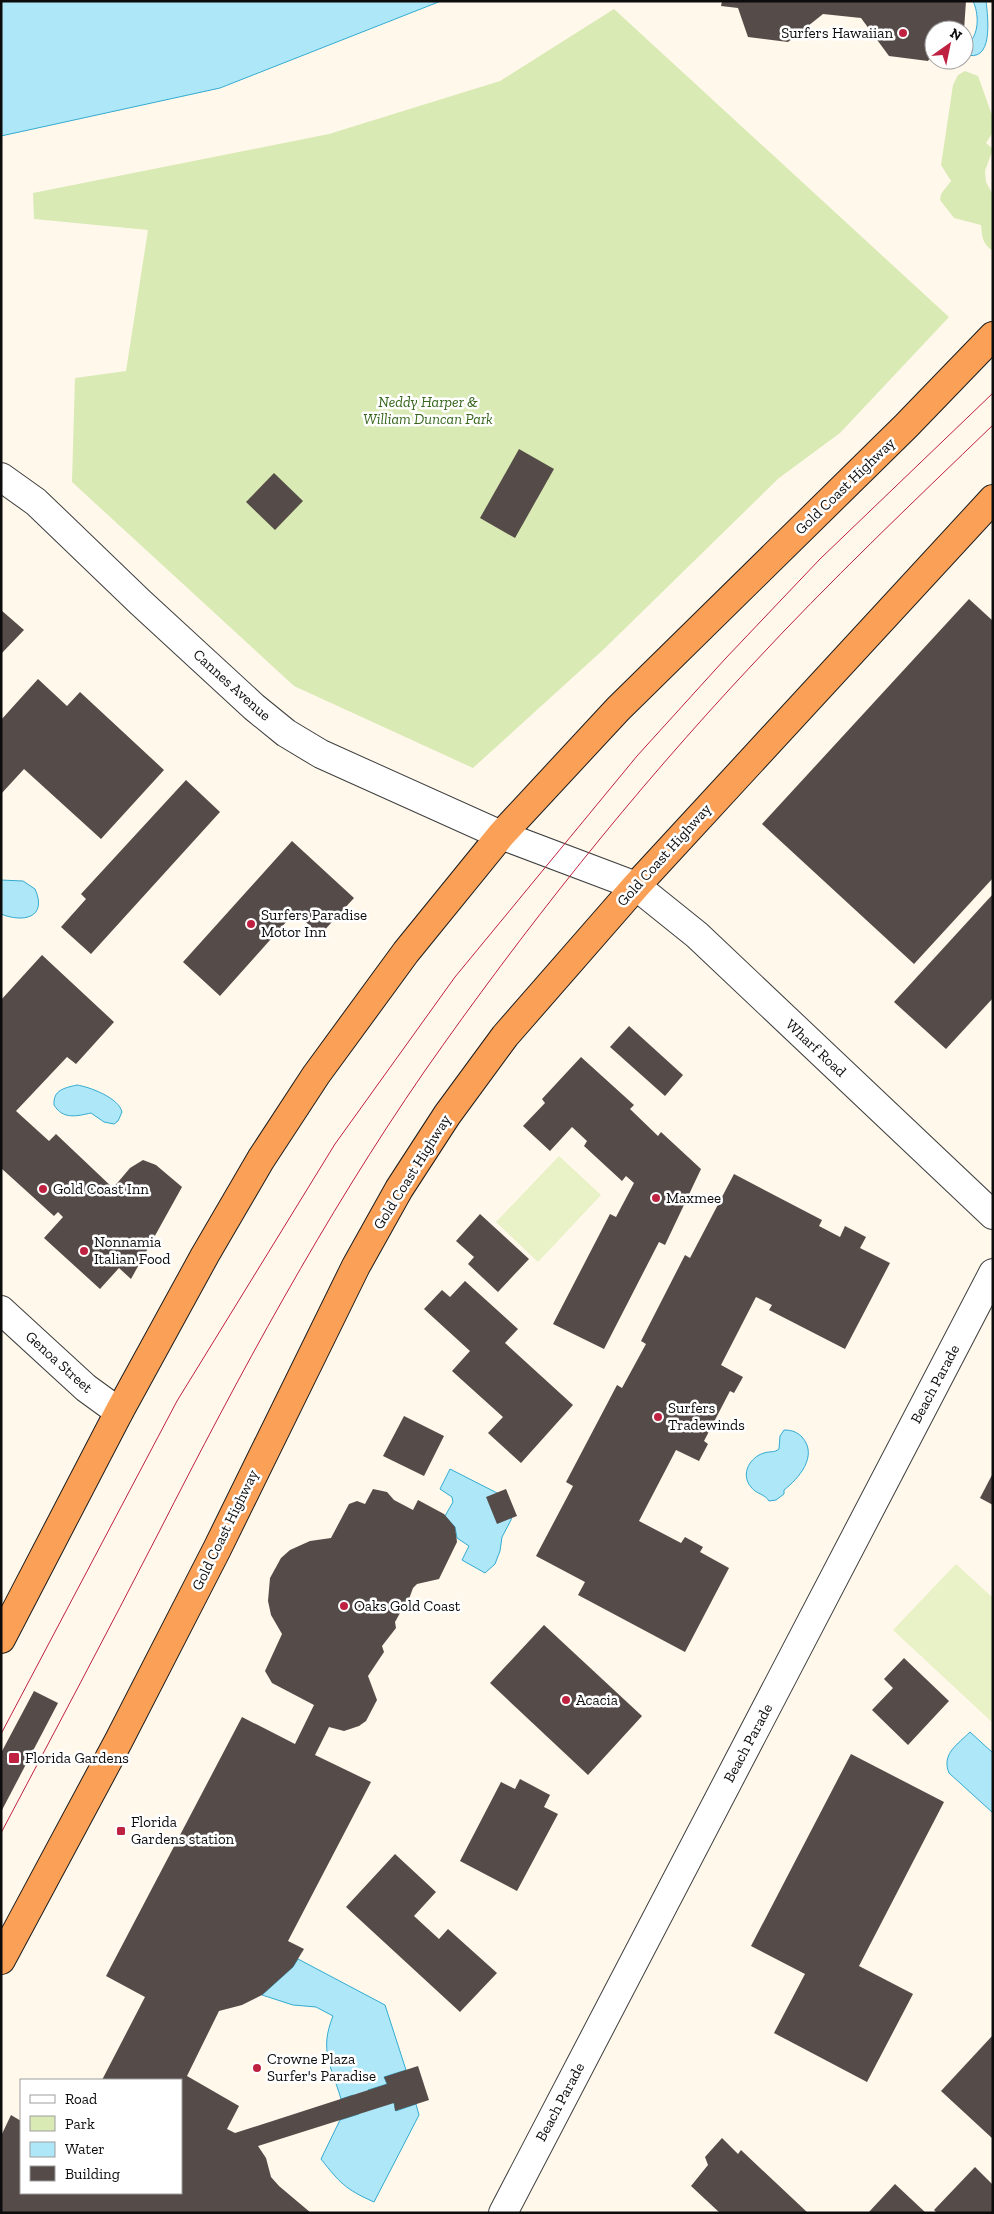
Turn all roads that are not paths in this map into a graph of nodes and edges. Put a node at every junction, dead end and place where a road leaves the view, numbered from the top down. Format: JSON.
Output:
{"nodes":[{"id":1,"x":993,"y":336,"type":"edge"},
{"id":2,"x":1,"y":477,"type":"edge"},
{"id":3,"x":993,"y":499,"type":"edge"},
{"id":4,"x":500,"y":835,"type":"junction"},
{"id":5,"x":636,"y":886,"type":"junction"},
{"id":6,"x":993,"y":1215,"type":"edge"},
{"id":7,"x":993,"y":1273,"type":"edge"},
{"id":8,"x":1,"y":1310,"type":"edge"},
{"id":9,"x":119,"y":1412,"type":"junction"},
{"id":10,"x":1,"y":1639,"type":"edge"},
{"id":11,"x":1,"y":1960,"type":"edge"},
{"id":12,"x":503,"y":2213,"type":"edge"}],
"edges":[{"from":1,"to":4,"type":"highway","name":"Gold Coast Highway"},
{"from":2,"to":4,"type":"street","name":"Cannes Avenue"},
{"from":3,"to":5,"type":"highway","name":"Gold Coast Highway"},
{"from":4,"to":5,"type":"street","name":"Cannes Avenue"},
{"from":4,"to":9,"type":"highway","name":"Gold Coast Highway"},
{"from":5,"to":6,"type":"street","name":"Wharf Road"},
{"from":5,"to":11,"type":"highway","name":"Gold Coast Highway"},
{"from":7,"to":12,"type":"street","name":"Beach Parade"},
{"from":8,"to":9,"type":"street","name":"Genoa Street"},
{"from":9,"to":10,"type":"highway","name":"Gold Coast Highway"}]}
